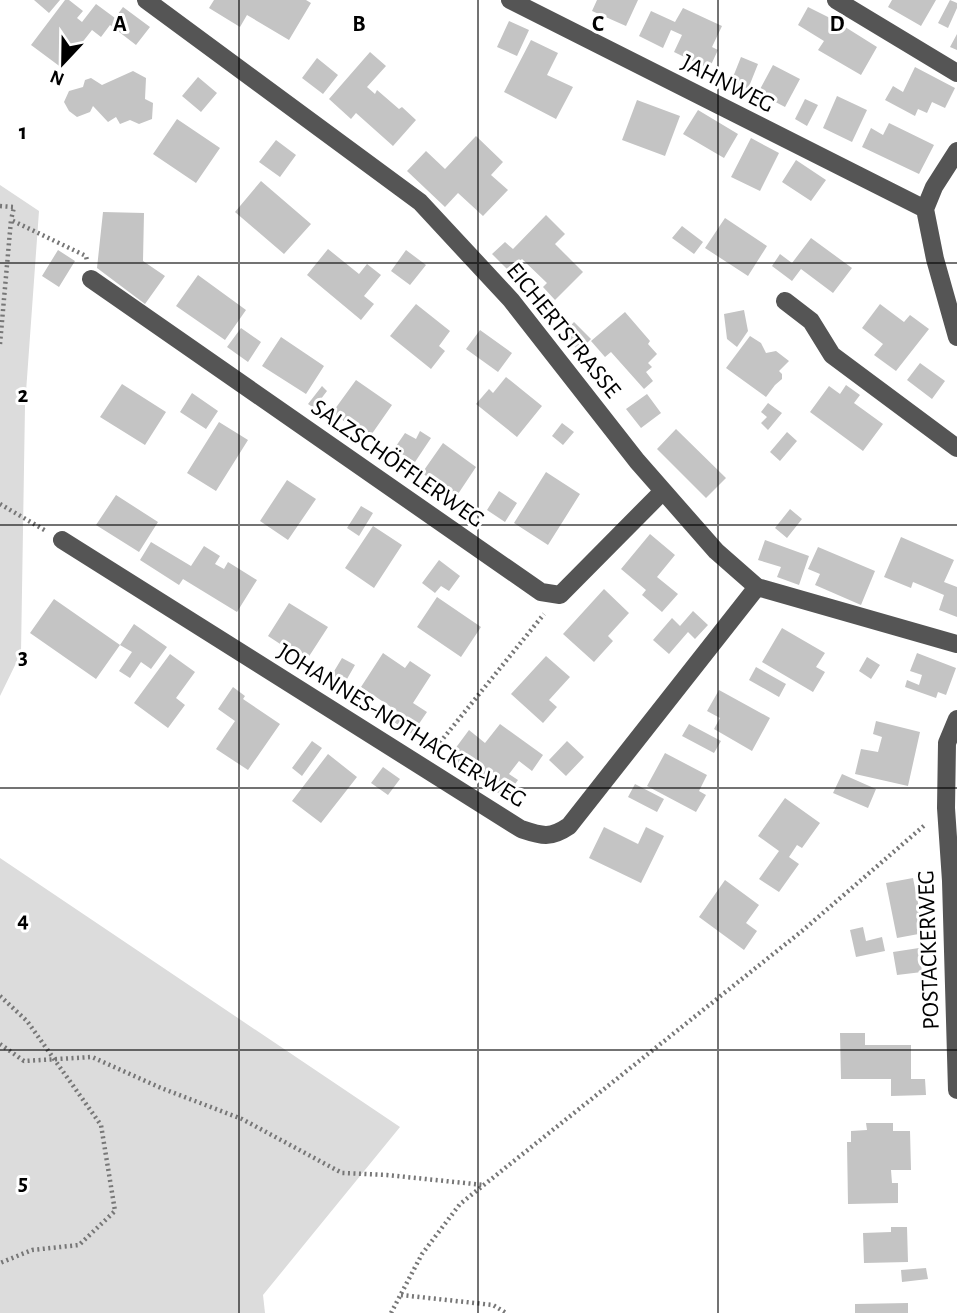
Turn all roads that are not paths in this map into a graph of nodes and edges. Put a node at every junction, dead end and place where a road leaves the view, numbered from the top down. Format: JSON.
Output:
{"nodes":[{"id":1,"x":146,"y":0,"type":"edge"},
{"id":2,"x":510,"y":0,"type":"edge"},
{"id":3,"x":836,"y":0,"type":"edge"},
{"id":4,"x":957,"y":73,"type":"edge"},
{"id":5,"x":957,"y":150,"type":"edge"},
{"id":6,"x":925,"y":209,"type":"junction"},
{"id":7,"x":91,"y":279,"type":"road end"},
{"id":8,"x":785,"y":301,"type":"dead end"},
{"id":9,"x":957,"y":337,"type":"edge"},
{"id":10,"x":957,"y":448,"type":"edge"},
{"id":11,"x":663,"y":491,"type":"junction"},
{"id":12,"x":62,"y":540,"type":"road end"},
{"id":13,"x":757,"y":587,"type":"junction"},
{"id":14,"x":957,"y":644,"type":"edge"},
{"id":15,"x":957,"y":719,"type":"edge"},
{"id":16,"x":954,"y":881,"type":"edge"},
{"id":17,"x":957,"y":1090,"type":"edge"}],
"edges":[{"from":1,"to":11,"type":"street","name":"EICHERTSTRASSE"},
{"from":2,"to":6,"type":"street","name":"JAHNWEG"},
{"from":3,"to":4,"type":"street"},
{"from":5,"to":6,"type":"street"},
{"from":6,"to":9,"type":"street"},
{"from":7,"to":11,"type":"street","name":"SALZSCHÖFFLERWEG"},
{"from":8,"to":10,"type":"street"},
{"from":11,"to":13,"type":"street","name":"EICHERTSTRASSE"},
{"from":12,"to":13,"type":"street","name":"JOHANNES-NOTHACKER-WEG"},
{"from":13,"to":14,"type":"street","name":"EICHERTSTRASSE"},
{"from":15,"to":16,"type":"street","name":"POSTACKERWEG"},
{"from":16,"to":17,"type":"street","name":"POSTACKERWEG"}]}
